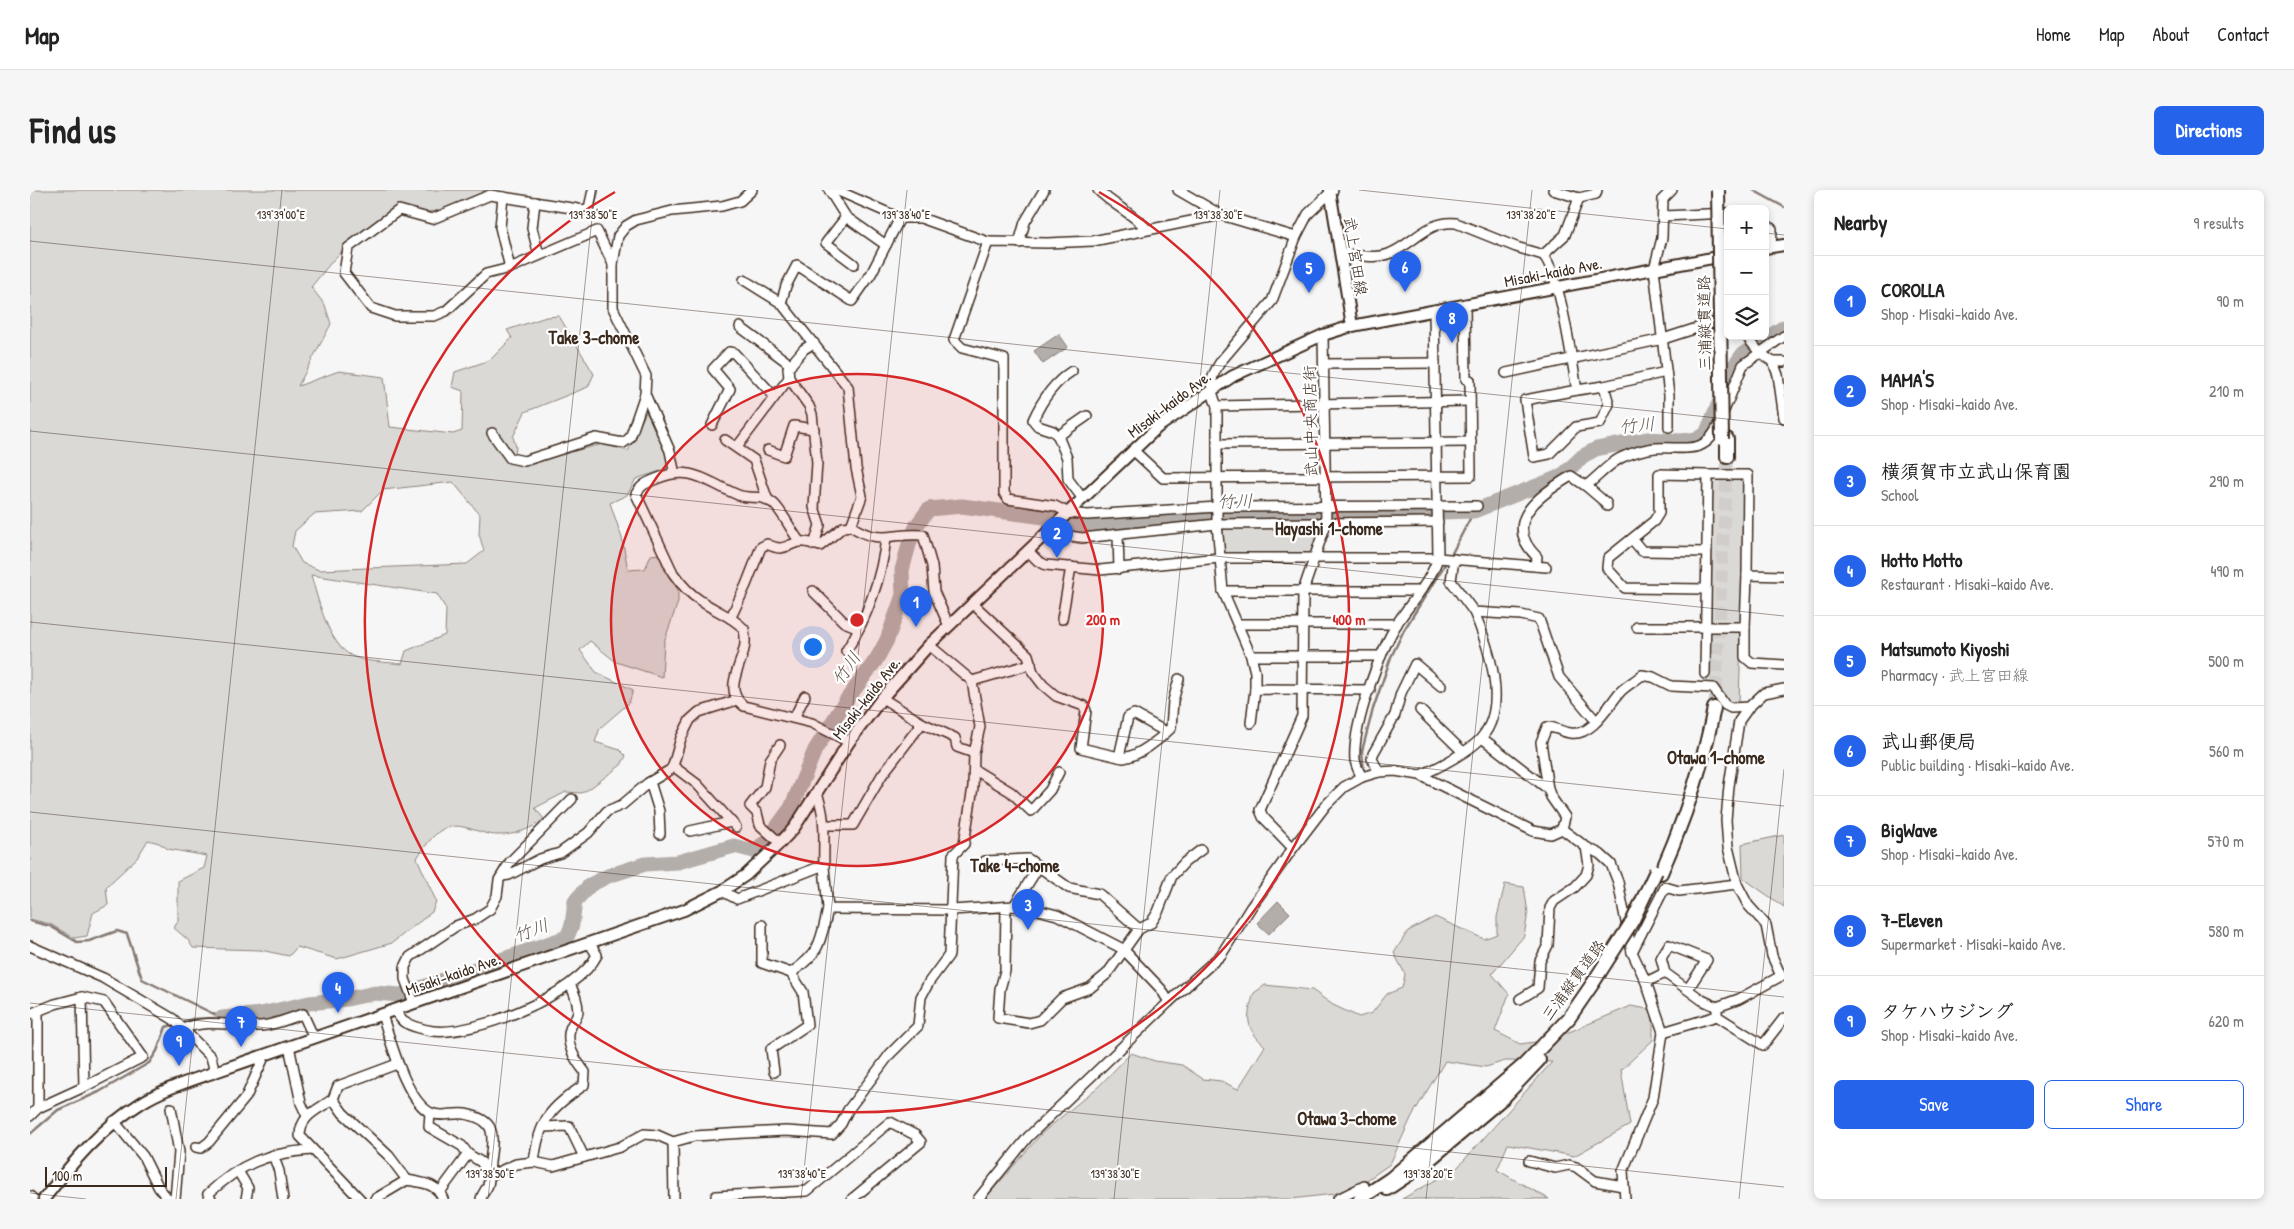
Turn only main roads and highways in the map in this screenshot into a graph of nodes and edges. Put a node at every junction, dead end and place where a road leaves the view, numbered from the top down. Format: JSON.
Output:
{"nodes":[{"id":1,"x":1718,"y":190,"type":"edge"},
{"id":2,"x":1723,"y":190,"type":"edge"},
{"id":3,"x":1331,"y":191,"type":"edge"},
{"id":4,"x":1784,"y":245,"type":"edge"},
{"id":5,"x":1769,"y":248,"type":"edge"},
{"id":6,"x":1724,"y":256,"type":"edge"},
{"id":7,"x":1352,"y":326,"type":"junction"},
{"id":8,"x":1724,"y":439,"type":"junction"},
{"id":9,"x":1724,"y":456,"type":"tunnel mouth"},
{"id":10,"x":1711,"y":707,"type":"tunnel mouth"},
{"id":11,"x":1595,"y":984,"type":"junction"},
{"id":12,"x":44,"y":1199,"type":"edge"},
{"id":13,"x":1360,"y":1199,"type":"edge"},
{"id":14,"x":1370,"y":1199,"type":"edge"}],
"edges":[{"from":1,"to":8,"type":"highway","name":"三浦縦貫道路","bridge":true},
{"from":2,"to":8,"type":"highway","name":"三浦縦貫道路"},
{"from":3,"to":7,"type":"main road","name":"武上宮田線"},
{"from":4,"to":5,"type":"main road"},
{"from":6,"to":7,"type":"main road","name":"Misaki-kaido Ave."},
{"from":7,"to":12,"type":"main road","name":"Misaki-kaido Ave."},
{"from":8,"to":9,"type":"highway","name":"三浦縦貫道路"},
{"from":10,"to":11,"type":"highway","name":"三浦縦貫道路","bridge":true},
{"from":11,"to":13,"type":"highway","name":"三浦縦貫道路"},
{"from":11,"to":14,"type":"highway","name":"三浦縦貫道路"}]}
